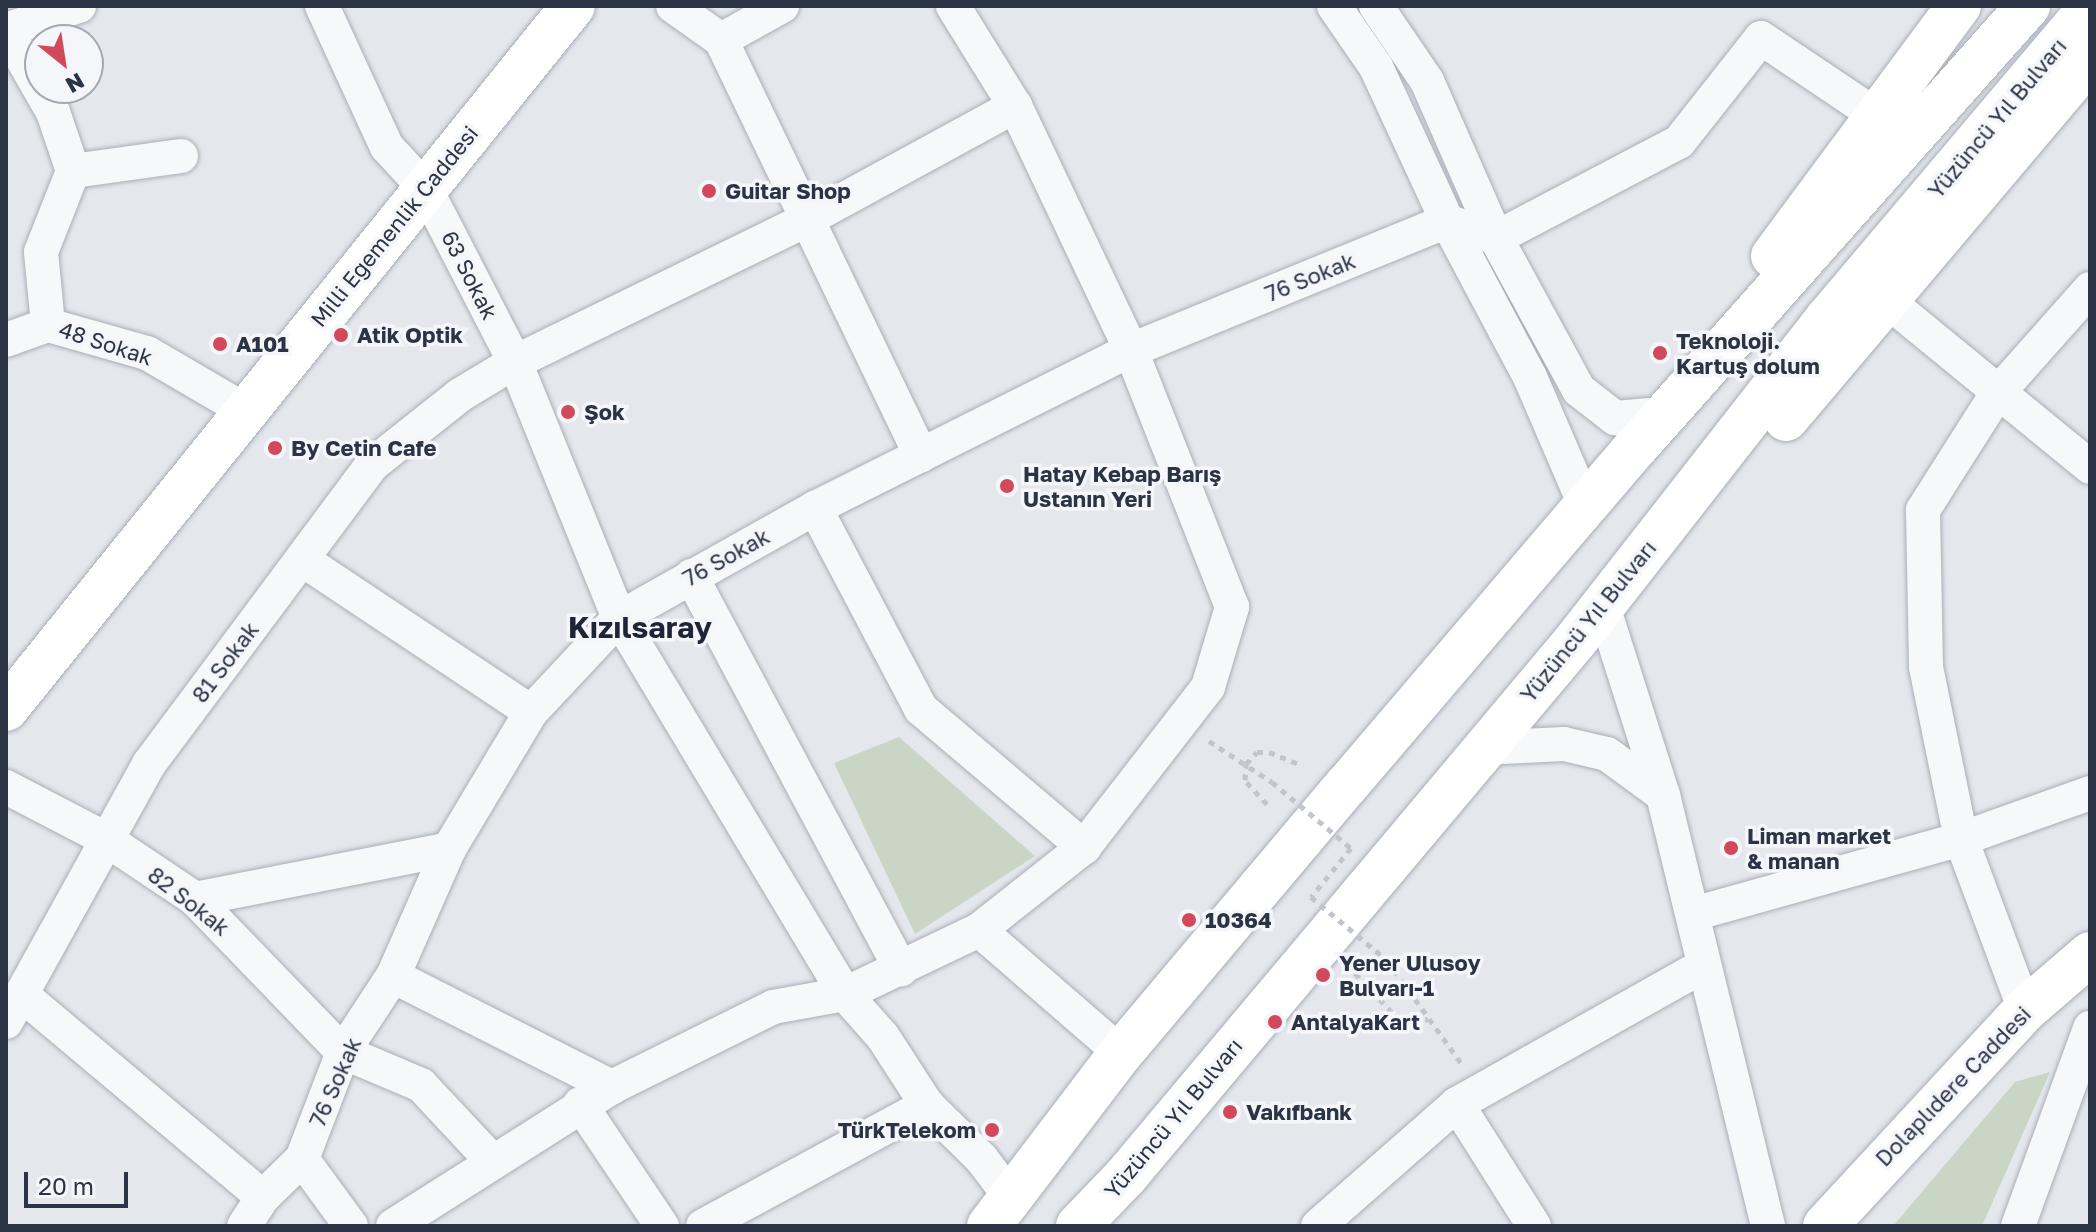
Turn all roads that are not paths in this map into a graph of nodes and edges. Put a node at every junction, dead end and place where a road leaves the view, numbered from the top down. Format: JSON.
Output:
{"nodes":[{"id":1,"x":79,"y":6,"type":"edge"},
{"id":2,"x":322,"y":6,"type":"edge"},
{"id":3,"x":573,"y":6,"type":"edge"},
{"id":4,"x":673,"y":6,"type":"edge"},
{"id":5,"x":782,"y":6,"type":"edge"},
{"id":6,"x":953,"y":6,"type":"edge"},
{"id":7,"x":1334,"y":6,"type":"edge"},
{"id":8,"x":1376,"y":6,"type":"edge"},
{"id":9,"x":1959,"y":6,"type":"edge"},
{"id":10,"x":2028,"y":6,"type":"edge"},
{"id":11,"x":2090,"y":8,"type":"edge"},
{"id":12,"x":6,"y":30,"type":"edge"},
{"id":13,"x":721,"y":40,"type":"junction"},
{"id":14,"x":2090,"y":59,"type":"edge"},
{"id":15,"x":1015,"y":106,"type":"junction"},
{"id":16,"x":1874,"y":114,"type":"junction"},
{"id":17,"x":181,"y":156,"type":"dead end"},
{"id":18,"x":73,"y":171,"type":"junction"},
{"id":19,"x":425,"y":188,"type":"junction"},
{"id":20,"x":808,"y":219,"type":"junction"},
{"id":21,"x":1447,"y":221,"type":"junction"},
{"id":22,"x":1496,"y":238,"type":"junction"},
{"id":23,"x":2090,"y":289,"type":"edge"},
{"id":24,"x":1885,"y":299,"type":"junction"},
{"id":25,"x":48,"y":325,"type":"junction"},
{"id":26,"x":6,"y":340,"type":"edge"},
{"id":27,"x":1131,"y":350,"type":"junction"},
{"id":28,"x":515,"y":362,"type":"junction"},
{"id":29,"x":1996,"y":395,"type":"junction"},
{"id":30,"x":243,"y":409,"type":"junction"},
{"id":31,"x":1644,"y":430,"type":"junction"},
{"id":32,"x":921,"y":455,"type":"junction"},
{"id":33,"x":2090,"y":467,"type":"edge"},
{"id":34,"x":1586,"y":507,"type":"junction"},
{"id":35,"x":815,"y":508,"type":"junction"},
{"id":36,"x":303,"y":560,"type":"junction"},
{"id":37,"x":691,"y":576,"type":"junction"},
{"id":38,"x":619,"y":618,"type":"junction"},
{"id":39,"x":1592,"y":631,"type":"junction"},
{"id":40,"x":6,"y":709,"type":"edge"},
{"id":41,"x":531,"y":712,"type":"junction"},
{"id":42,"x":1481,"y":748,"type":"junction"},
{"id":43,"x":6,"y":787,"type":"edge"},
{"id":44,"x":2090,"y":793,"type":"edge"},
{"id":45,"x":1663,"y":795,"type":"junction"},
{"id":46,"x":104,"y":838,"type":"junction"},
{"id":47,"x":1961,"y":839,"type":"junction"},
{"id":48,"x":1084,"y":847,"type":"junction"},
{"id":49,"x":449,"y":849,"type":"junction"},
{"id":50,"x":195,"y":899,"type":"junction"},
{"id":51,"x":1693,"y":914,"type":"junction"},
{"id":52,"x":979,"y":930,"type":"junction"},
{"id":53,"x":2090,"y":954,"type":"edge"},
{"id":54,"x":1703,"y":966,"type":"junction"},
{"id":55,"x":901,"y":970,"type":"junction"},
{"id":56,"x":393,"y":976,"type":"junction"},
{"id":57,"x":845,"y":994,"type":"junction"},
{"id":58,"x":14,"y":1009,"type":"edge"},
{"id":59,"x":2025,"y":1010,"type":"junction"},
{"id":60,"x":2090,"y":1033,"type":"edge"},
{"id":61,"x":343,"y":1052,"type":"junction"},
{"id":62,"x":1121,"y":1053,"type":"junction"},
{"id":63,"x":612,"y":1087,"type":"junction"},
{"id":64,"x":1469,"y":1097,"type":"junction"},
{"id":65,"x":580,"y":1104,"type":"junction"},
{"id":66,"x":927,"y":1105,"type":"junction"},
{"id":67,"x":302,"y":1159,"type":"junction"},
{"id":68,"x":493,"y":1162,"type":"junction"},
{"id":69,"x":1009,"y":1195,"type":"edge"},
{"id":70,"x":263,"y":1197,"type":"junction"},
{"id":71,"x":244,"y":1226,"type":"edge"},
{"id":72,"x":351,"y":1226,"type":"edge"},
{"id":73,"x":393,"y":1226,"type":"edge"},
{"id":74,"x":662,"y":1226,"type":"edge"},
{"id":75,"x":703,"y":1226,"type":"edge"},
{"id":76,"x":975,"y":1226,"type":"edge"},
{"id":77,"x":1078,"y":1226,"type":"edge"},
{"id":78,"x":1318,"y":1226,"type":"edge"},
{"id":79,"x":1534,"y":1226,"type":"edge"},
{"id":80,"x":1768,"y":1226,"type":"edge"},
{"id":81,"x":1825,"y":1226,"type":"edge"},
{"id":82,"x":2018,"y":1226,"type":"edge"}],
"edges":[{"from":1,"to":12,"type":"street"},
{"from":2,"to":19,"type":"street","name":"63 Sokak"},
{"from":3,"to":19,"type":"main road","name":"Milli Egemenlik Caddesi"},
{"from":4,"to":13,"type":"street"},
{"from":5,"to":13,"type":"street"},
{"from":6,"to":15,"type":"street"},
{"from":7,"to":21,"type":"street"},
{"from":8,"to":22,"type":"street"},
{"from":9,"to":16,"type":"main road"},
{"from":10,"to":31,"type":"main road"},
{"from":11,"to":39,"type":"main road","name":"Yüzüncü Yıl Bulvarı"},
{"from":12,"to":18,"type":"street"},
{"from":13,"to":20,"type":"street"},
{"from":14,"to":24,"type":"main road"},
{"from":15,"to":20,"type":"street","name":"81 Sokak"},
{"from":15,"to":27,"type":"street"},
{"from":16,"to":22,"type":"street"},
{"from":16,"to":31,"type":"main road"},
{"from":17,"to":18,"type":"street"},
{"from":18,"to":25,"type":"street"},
{"from":19,"to":28,"type":"street","name":"63 Sokak"},
{"from":19,"to":30,"type":"main road","name":"Milli Egemenlik Caddesi"},
{"from":20,"to":28,"type":"street","name":"81 Sokak"},
{"from":20,"to":32,"type":"street"},
{"from":21,"to":22,"type":"street"},
{"from":21,"to":27,"type":"street","name":"76 Sokak"},
{"from":21,"to":34,"type":"street"},
{"from":22,"to":31,"type":"street"},
{"from":23,"to":29,"type":"street"},
{"from":24,"to":29,"type":"street"},
{"from":24,"to":39,"type":"main road"},
{"from":25,"to":26,"type":"street","name":"48 Sokak"},
{"from":25,"to":30,"type":"street","name":"48 Sokak"},
{"from":27,"to":32,"type":"street","name":"76 Sokak"},
{"from":27,"to":48,"type":"street"},
{"from":28,"to":36,"type":"street","name":"81 Sokak"},
{"from":28,"to":38,"type":"street","name":"63 Sokak"},
{"from":29,"to":33,"type":"street"},
{"from":29,"to":47,"type":"street"},
{"from":30,"to":40,"type":"main road","name":"Milli Egemenlik Caddesi"},
{"from":31,"to":34,"type":"main road"},
{"from":32,"to":35,"type":"street","name":"76 Sokak"},
{"from":34,"to":62,"type":"main road"},
{"from":35,"to":37,"type":"street","name":"76 Sokak"},
{"from":35,"to":48,"type":"street"},
{"from":36,"to":41,"type":"street"},
{"from":36,"to":46,"type":"street","name":"81 Sokak"},
{"from":37,"to":38,"type":"street","name":"76 Sokak"},
{"from":37,"to":55,"type":"street"},
{"from":38,"to":41,"type":"street","name":"76 Sokak"},
{"from":38,"to":57,"type":"street","name":"63 Sokak"},
{"from":39,"to":42,"type":"main road","name":"Yüzüncü Yıl Bulvarı"},
{"from":39,"to":45,"type":"street"},
{"from":41,"to":49,"type":"street","name":"76 Sokak"},
{"from":42,"to":45,"type":"street"},
{"from":42,"to":77,"type":"main road","name":"Yüzüncü Yıl Bulvarı"},
{"from":43,"to":46,"type":"street","name":"82 Sokak"},
{"from":44,"to":47,"type":"street"},
{"from":45,"to":51,"type":"street"},
{"from":46,"to":50,"type":"street","name":"82 Sokak"},
{"from":46,"to":58,"type":"street","name":"81 Sokak"},
{"from":47,"to":51,"type":"street"},
{"from":47,"to":59,"type":"street"},
{"from":48,"to":52,"type":"street"},
{"from":49,"to":50,"type":"street"},
{"from":49,"to":56,"type":"street","name":"76 Sokak"},
{"from":50,"to":61,"type":"street","name":"82 Sokak"},
{"from":51,"to":54,"type":"street"},
{"from":52,"to":55,"type":"street"},
{"from":52,"to":62,"type":"street"},
{"from":53,"to":59,"type":"main road","name":"Dolaplıdere Caddesi"},
{"from":54,"to":64,"type":"street"},
{"from":54,"to":80,"type":"street"},
{"from":55,"to":57,"type":"street"},
{"from":56,"to":61,"type":"street","name":"76 Sokak"},
{"from":56,"to":63,"type":"street"},
{"from":57,"to":63,"type":"street"},
{"from":57,"to":66,"type":"street","name":"63 Sokak"},
{"from":58,"to":70,"type":"street"},
{"from":59,"to":81,"type":"main road","name":"Dolaplıdere Caddesi"},
{"from":60,"to":82,"type":"street"},
{"from":61,"to":67,"type":"street","name":"76 Sokak"},
{"from":61,"to":68,"type":"street"},
{"from":62,"to":69,"type":"main road"},
{"from":63,"to":65,"type":"street"},
{"from":64,"to":78,"type":"street"},
{"from":64,"to":79,"type":"street"},
{"from":65,"to":68,"type":"street"},
{"from":65,"to":74,"type":"street"},
{"from":66,"to":69,"type":"street","name":"63 Sokak"},
{"from":66,"to":75,"type":"street"},
{"from":67,"to":70,"type":"street","name":"76 Sokak"},
{"from":67,"to":72,"type":"street"},
{"from":68,"to":73,"type":"street"},
{"from":69,"to":76,"type":"main road"},
{"from":70,"to":71,"type":"street","name":"76 Sokak"}]}
